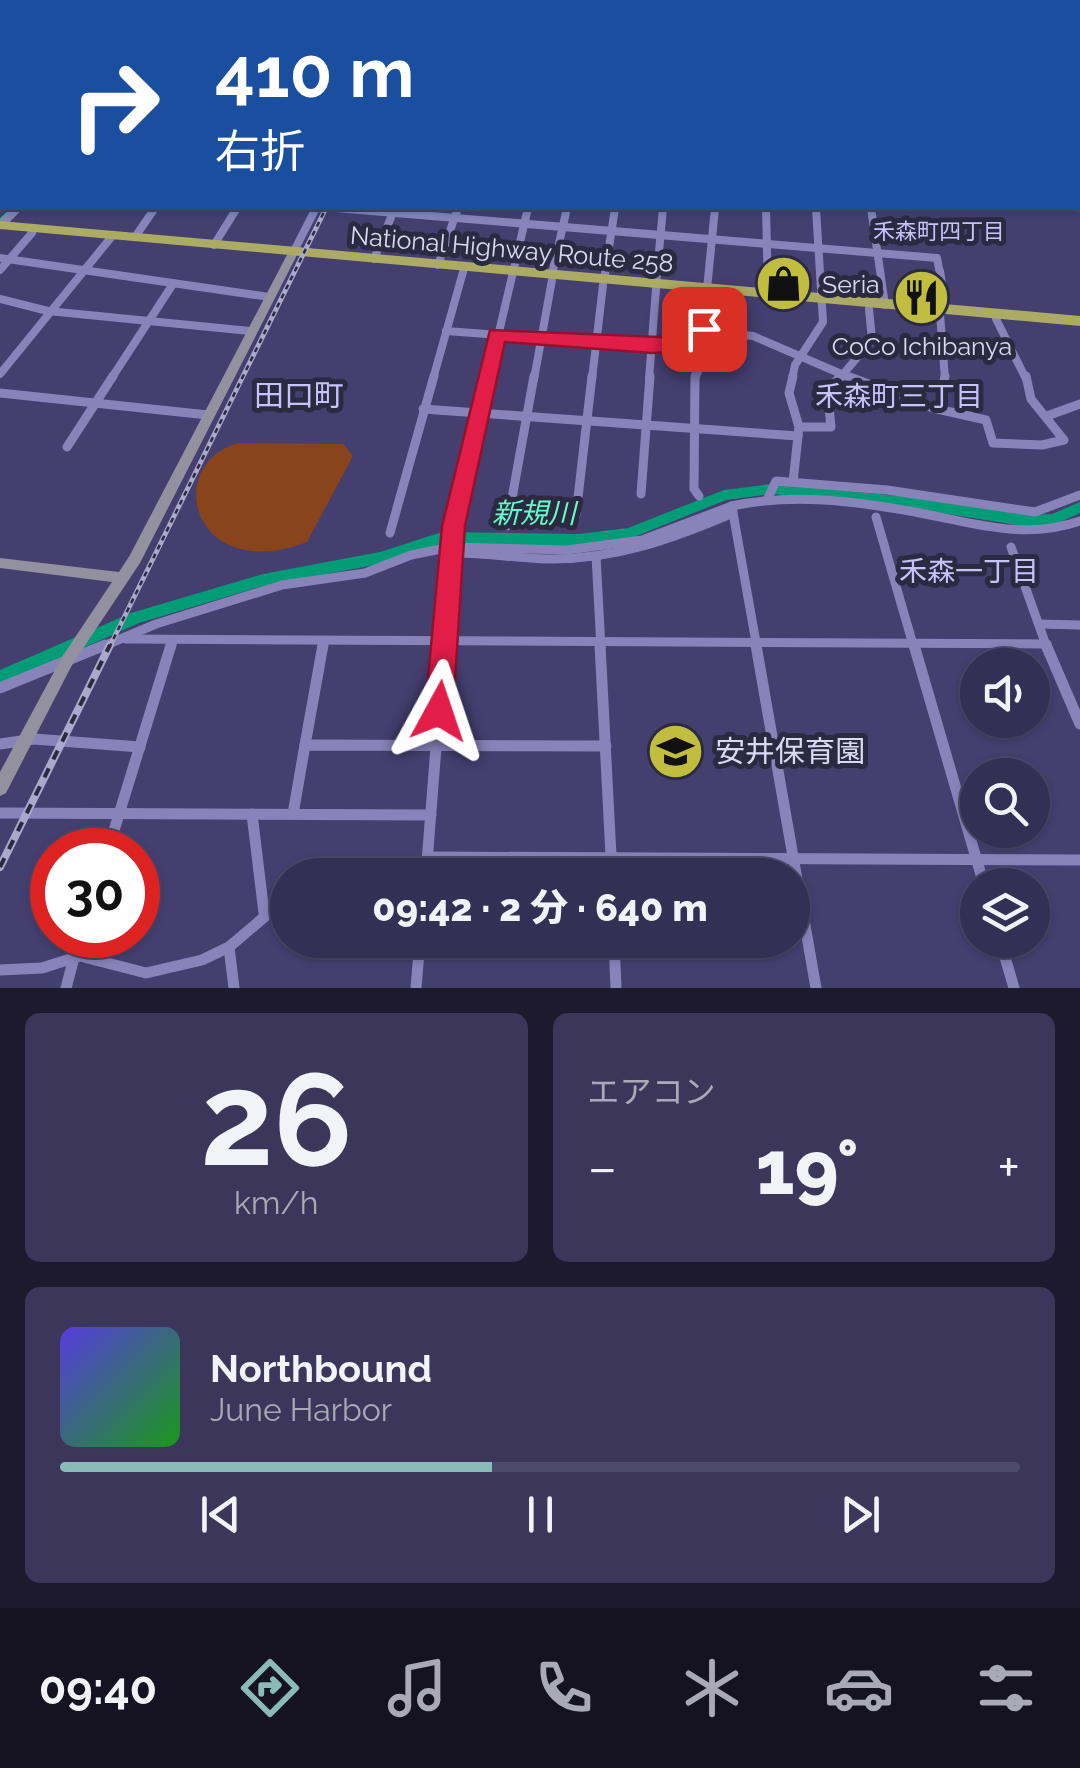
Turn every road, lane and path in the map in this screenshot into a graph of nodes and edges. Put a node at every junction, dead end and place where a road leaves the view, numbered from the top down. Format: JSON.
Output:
{"nodes":[{"id":1,"x":155,"y":210,"type":"edge"},
{"id":2,"x":236,"y":210,"type":"edge"},
{"id":3,"x":315,"y":210,"type":"edge"},
{"id":4,"x":394,"y":210,"type":"edge"},
{"id":5,"x":457,"y":210,"type":"edge"},
{"id":6,"x":527,"y":210,"type":"edge"},
{"id":7,"x":566,"y":210,"type":"edge"},
{"id":8,"x":615,"y":210,"type":"edge"},
{"id":9,"x":664,"y":210,"type":"edge"},
{"id":10,"x":715,"y":210,"type":"edge"},
{"id":11,"x":766,"y":210,"type":"edge"},
{"id":12,"x":816,"y":210,"type":"edge"},
{"id":13,"x":870,"y":210,"type":"edge"},
{"id":14,"x":455,"y":217,"type":"junction"},
{"id":15,"x":524,"y":223,"type":"junction"},
{"id":16,"x":0,"y":227,"type":"edge"},
{"id":17,"x":562,"y":227,"type":"junction"},
{"id":18,"x":611,"y":231,"type":"junction"},
{"id":19,"x":32,"y":233,"type":"junction"},
{"id":20,"x":661,"y":235,"type":"junction"},
{"id":21,"x":135,"y":237,"type":"junction"},
{"id":22,"x":111,"y":238,"type":"junction"},
{"id":23,"x":713,"y":239,"type":"junction"},
{"id":24,"x":214,"y":244,"type":"junction"},
{"id":25,"x":767,"y":244,"type":"junction"},
{"id":26,"x":820,"y":248,"type":"junction"},
{"id":27,"x":877,"y":253,"type":"junction"},
{"id":28,"x":292,"y":254,"type":"junction"},
{"id":29,"x":374,"y":258,"type":"junction"},
{"id":30,"x":5,"y":259,"type":"edge"},
{"id":31,"x":438,"y":264,"type":"junction"},
{"id":32,"x":0,"y":270,"type":"edge"},
{"id":33,"x":82,"y":270,"type":"junction"},
{"id":34,"x":463,"y":272,"type":"junction"},
{"id":35,"x":510,"y":274,"type":"junction"},
{"id":36,"x":552,"y":277,"type":"junction"},
{"id":37,"x":604,"y":282,"type":"junction"},
{"id":38,"x":173,"y":284,"type":"junction"},
{"id":39,"x":656,"y":287,"type":"junction"},
{"id":40,"x":706,"y":291,"type":"junction"},
{"id":41,"x":768,"y":294,"type":"junction"},
{"id":42,"x":269,"y":297,"type":"junction"},
{"id":43,"x":0,"y":299,"type":"edge"},
{"id":44,"x":824,"y":302,"type":"junction"},
{"id":45,"x":877,"y":306,"type":"junction"},
{"id":46,"x":48,"y":311,"type":"junction"},
{"id":47,"x":943,"y":312,"type":"junction"},
{"id":48,"x":996,"y":319,"type":"junction"},
{"id":49,"x":149,"y":321,"type":"junction"},
{"id":50,"x":1080,"y":324,"type":"edge"},
{"id":51,"x":696,"y":329,"type":"junction"},
{"id":52,"x":446,"y":331,"type":"junction"},
{"id":53,"x":250,"y":332,"type":"junction"},
{"id":54,"x":497,"y":334,"type":"junction"},
{"id":55,"x":540,"y":338,"type":"junction"},
{"id":56,"x":596,"y":342,"type":"junction"},
{"id":57,"x":652,"y":344,"type":"junction"},
{"id":58,"x":690,"y":344,"type":"junction"},
{"id":59,"x":805,"y":354,"type":"junction"},
{"id":60,"x":0,"y":374,"type":"edge"},
{"id":61,"x":845,"y":375,"type":"junction"},
{"id":62,"x":0,"y":393,"type":"edge"},
{"id":63,"x":96,"y":404,"type":"junction"},
{"id":64,"x":1080,"y":404,"type":"edge"},
{"id":65,"x":939,"y":408,"type":"junction"},
{"id":66,"x":423,"y":409,"type":"junction"},
{"id":67,"x":479,"y":414,"type":"junction"},
{"id":68,"x":208,"y":415,"type":"junction"},
{"id":69,"x":1047,"y":416,"type":"junction"},
{"id":70,"x":526,"y":418,"type":"junction"},
{"id":71,"x":586,"y":423,"type":"junction"},
{"id":72,"x":646,"y":428,"type":"junction"},
{"id":73,"x":695,"y":432,"type":"junction"},
{"id":74,"x":798,"y":432,"type":"junction"},
{"id":75,"x":67,"y":448,"type":"dead end"},
{"id":76,"x":793,"y":482,"type":"junction"},
{"id":77,"x":641,"y":494,"type":"dead end"},
{"id":78,"x":1080,"y":495,"type":"edge"},
{"id":79,"x":699,"y":496,"type":"dead end"},
{"id":80,"x":767,"y":499,"type":"junction"},
{"id":81,"x":733,"y":509,"type":"junction"},
{"id":82,"x":576,"y":515,"type":"dead end"},
{"id":83,"x":876,"y":517,"type":"dead end"},
{"id":84,"x":1080,"y":520,"type":"edge"},
{"id":85,"x":508,"y":526,"type":"dead end"},
{"id":86,"x":390,"y":532,"type":"dead end"},
{"id":87,"x":1011,"y":547,"type":"dead end"},
{"id":88,"x":451,"y":548,"type":"junction"},
{"id":89,"x":596,"y":556,"type":"junction"},
{"id":90,"x":0,"y":562,"type":"edge"},
{"id":91,"x":123,"y":578,"type":"junction"},
{"id":92,"x":1039,"y":624,"type":"junction"},
{"id":93,"x":1080,"y":625,"type":"edge"},
{"id":94,"x":126,"y":638,"type":"junction"},
{"id":95,"x":173,"y":640,"type":"junction"},
{"id":96,"x":324,"y":641,"type":"junction"},
{"id":97,"x":444,"y":641,"type":"junction"},
{"id":98,"x":602,"y":642,"type":"junction"},
{"id":99,"x":758,"y":643,"type":"junction"},
{"id":100,"x":913,"y":643,"type":"junction"},
{"id":101,"x":1047,"y":644,"type":"junction"},
{"id":102,"x":71,"y":656,"type":"junction"},
{"id":103,"x":0,"y":688,"type":"edge"},
{"id":104,"x":1074,"y":692,"type":"edge"},
{"id":105,"x":1080,"y":724,"type":"edge"},
{"id":106,"x":24,"y":743,"type":"junction"},
{"id":107,"x":0,"y":744,"type":"edge"},
{"id":108,"x":306,"y":745,"type":"junction"},
{"id":109,"x":436,"y":746,"type":"junction"},
{"id":110,"x":606,"y":746,"type":"junction"},
{"id":111,"x":140,"y":747,"type":"junction"},
{"id":112,"x":0,"y":788,"type":"edge"},
{"id":113,"x":0,"y":813,"type":"edge"},
{"id":114,"x":120,"y":814,"type":"junction"},
{"id":115,"x":252,"y":814,"type":"junction"},
{"id":116,"x":293,"y":814,"type":"junction"},
{"id":117,"x":431,"y":815,"type":"junction"},
{"id":118,"x":115,"y":828,"type":"edge"},
{"id":119,"x":428,"y":857,"type":"joint"},
{"id":120,"x":489,"y":858,"type":"edge"},
{"id":121,"x":611,"y":858,"type":"edge"},
{"id":122,"x":794,"y":858,"type":"edge"},
{"id":123,"x":977,"y":860,"type":"junction"},
{"id":124,"x":1080,"y":860,"type":"edge"},
{"id":125,"x":810,"y":861,"type":"edge"},
{"id":126,"x":979,"y":868,"type":"edge"},
{"id":127,"x":270,"y":909,"type":"edge"},
{"id":128,"x":264,"y":913,"type":"junction"},
{"id":129,"x":228,"y":948,"type":"junction"},
{"id":130,"x":810,"y":953,"type":"edge"},
{"id":131,"x":72,"y":958,"type":"joint"},
{"id":132,"x":98,"y":958,"type":"edge"},
{"id":133,"x":418,"y":958,"type":"edge"},
{"id":134,"x":615,"y":958,"type":"edge"},
{"id":135,"x":1005,"y":958,"type":"edge"},
{"id":136,"x":0,"y":970,"type":"edge"},
{"id":137,"x":66,"y":988,"type":"edge"},
{"id":138,"x":234,"y":988,"type":"edge"},
{"id":139,"x":416,"y":988,"type":"edge"},
{"id":140,"x":616,"y":988,"type":"edge"},
{"id":141,"x":816,"y":988,"type":"edge"},
{"id":142,"x":1014,"y":988,"type":"edge"}],
"edges":[{"from":1,"to":21,"type":"street"},
{"from":2,"to":24,"type":"street"},
{"from":3,"to":28,"type":"street"},
{"from":4,"to":14,"type":"street"},
{"from":4,"to":29,"type":"street"},
{"from":5,"to":14,"type":"street"},
{"from":6,"to":15,"type":"street"},
{"from":7,"to":17,"type":"street"},
{"from":8,"to":18,"type":"street"},
{"from":9,"to":20,"type":"street"},
{"from":10,"to":23,"type":"street"},
{"from":11,"to":25,"type":"street"},
{"from":12,"to":26,"type":"street"},
{"from":13,"to":27,"type":"street"},
{"from":14,"to":15,"type":"street"},
{"from":14,"to":31,"type":"street"},
{"from":15,"to":17,"type":"street"},
{"from":15,"to":35,"type":"street"},
{"from":16,"to":19,"type":"highway","name":"National Highway Route 258"},
{"from":16,"to":22,"type":"highway","name":"National Highway Route 258"},
{"from":17,"to":18,"type":"street"},
{"from":17,"to":36,"type":"street"},
{"from":18,"to":20,"type":"street"},
{"from":18,"to":37,"type":"street"},
{"from":19,"to":22,"type":"highway","name":"National Highway Route 258"},
{"from":19,"to":30,"type":"street"},
{"from":20,"to":23,"type":"street"},
{"from":20,"to":39,"type":"street"},
{"from":21,"to":22,"type":"highway","name":"National Highway Route 258"},
{"from":21,"to":24,"type":"highway","name":"National Highway Route 258"},
{"from":22,"to":28,"type":"highway","name":"National Highway Route 258"},
{"from":22,"to":33,"type":"street"},
{"from":23,"to":25,"type":"street"},
{"from":23,"to":40,"type":"street"},
{"from":24,"to":28,"type":"highway","name":"National Highway Route 258"},
{"from":25,"to":26,"type":"street"},
{"from":25,"to":41,"type":"street"},
{"from":26,"to":27,"type":"street"},
{"from":26,"to":44,"type":"street"},
{"from":27,"to":45,"type":"street"},
{"from":27,"to":47,"type":"street"},
{"from":28,"to":29,"type":"highway","name":"National Highway Route 258"},
{"from":28,"to":34,"type":"highway","name":"National Highway Route 258"},
{"from":28,"to":42,"type":"street"},
{"from":29,"to":31,"type":"highway","name":"National Highway Route 258"},
{"from":30,"to":32,"type":"street"},
{"from":30,"to":33,"type":"street"},
{"from":31,"to":35,"type":"highway","name":"National Highway Route 258"},
{"from":33,"to":38,"type":"street"},
{"from":33,"to":46,"type":"street"},
{"from":34,"to":35,"type":"highway","name":"National Highway Route 258"},
{"from":34,"to":52,"type":"street"},
{"from":35,"to":36,"type":"highway","name":"National Highway Route 258"},
{"from":35,"to":54,"type":"street"},
{"from":36,"to":37,"type":"highway","name":"National Highway Route 258"},
{"from":36,"to":55,"type":"street"},
{"from":37,"to":39,"type":"highway","name":"National Highway Route 258"},
{"from":37,"to":56,"type":"street"},
{"from":38,"to":42,"type":"street"},
{"from":38,"to":49,"type":"street"},
{"from":39,"to":40,"type":"highway","name":"National Highway Route 258"},
{"from":39,"to":57,"type":"street"},
{"from":40,"to":41,"type":"highway","name":"National Highway Route 258"},
{"from":40,"to":44,"type":"highway","name":"National Highway Route 258"},
{"from":40,"to":51,"type":"street"},
{"from":41,"to":44,"type":"highway","name":"National Highway Route 258"},
{"from":42,"to":53,"type":"street"},
{"from":43,"to":46,"type":"street"},
{"from":44,"to":45,"type":"highway","name":"National Highway Route 258"},
{"from":44,"to":59,"type":"street"},
{"from":45,"to":47,"type":"highway","name":"National Highway Route 258"},
{"from":45,"to":61,"type":"street"},
{"from":46,"to":49,"type":"street"},
{"from":46,"to":60,"type":"street"},
{"from":47,"to":48,"type":"highway","name":"National Highway Route 258"},
{"from":47,"to":50,"type":"highway","name":"National Highway Route 258"},
{"from":47,"to":65,"type":"street"},
{"from":48,"to":50,"type":"highway","name":"National Highway Route 258"},
{"from":48,"to":69,"type":"street"},
{"from":49,"to":53,"type":"street"},
{"from":49,"to":63,"type":"street"},
{"from":51,"to":58,"type":"street"},
{"from":51,"to":59,"type":"street"},
{"from":52,"to":54,"type":"street"},
{"from":52,"to":66,"type":"street"},
{"from":53,"to":68,"type":"street"},
{"from":54,"to":55,"type":"street"},
{"from":54,"to":67,"type":"street"},
{"from":55,"to":56,"type":"street"},
{"from":55,"to":70,"type":"street"},
{"from":56,"to":57,"type":"street"},
{"from":56,"to":71,"type":"street"},
{"from":57,"to":58,"type":"street"},
{"from":57,"to":72,"type":"street"},
{"from":58,"to":73,"type":"street"},
{"from":59,"to":61,"type":"street"},
{"from":59,"to":74,"type":"street"},
{"from":61,"to":65,"type":"street"},
{"from":61,"to":74,"type":"street"},
{"from":62,"to":63,"type":"street"},
{"from":63,"to":68,"type":"street"},
{"from":63,"to":75,"type":"street"},
{"from":64,"to":69,"type":"street"},
{"from":65,"to":69,"type":"street"},
{"from":66,"to":67,"type":"street"},
{"from":66,"to":86,"type":"street"},
{"from":67,"to":70,"type":"street"},
{"from":67,"to":88,"type":"street"},
{"from":68,"to":91,"type":"street"},
{"from":70,"to":71,"type":"street"},
{"from":70,"to":85,"type":"street"},
{"from":71,"to":72,"type":"street"},
{"from":71,"to":82,"type":"street"},
{"from":72,"to":73,"type":"street"},
{"from":72,"to":77,"type":"street"},
{"from":73,"to":74,"type":"street"},
{"from":73,"to":79,"type":"street"},
{"from":74,"to":76,"type":"street"},
{"from":76,"to":78,"type":"street"},
{"from":76,"to":80,"type":"street"},
{"from":80,"to":81,"type":"street"},
{"from":80,"to":84,"type":"street"},
{"from":81,"to":88,"type":"street"},
{"from":81,"to":89,"type":"street"},
{"from":81,"to":99,"type":"street"},
{"from":83,"to":100,"type":"street"},
{"from":87,"to":92,"type":"street"},
{"from":88,"to":89,"type":"street"},
{"from":88,"to":94,"type":"street"},
{"from":88,"to":97,"type":"street"},
{"from":89,"to":98,"type":"street"},
{"from":90,"to":91,"type":"street"},
{"from":91,"to":102,"type":"street"},
{"from":92,"to":93,"type":"street"},
{"from":92,"to":101,"type":"street"},
{"from":94,"to":95,"type":"street"},
{"from":94,"to":102,"type":"street"},
{"from":95,"to":96,"type":"street"},
{"from":95,"to":111,"type":"street"},
{"from":96,"to":97,"type":"street"},
{"from":96,"to":108,"type":"street"},
{"from":97,"to":98,"type":"street"},
{"from":97,"to":109,"type":"street"},
{"from":98,"to":99,"type":"street"},
{"from":98,"to":110,"type":"street"},
{"from":99,"to":100,"type":"street"},
{"from":99,"to":122,"type":"street"},
{"from":100,"to":101,"type":"street"},
{"from":100,"to":123,"type":"street"},
{"from":101,"to":104,"type":"street"},
{"from":102,"to":103,"type":"street"},
{"from":102,"to":106,"type":"street"},
{"from":104,"to":105,"type":"street"},
{"from":106,"to":107,"type":"street"},
{"from":106,"to":111,"type":"street"},
{"from":106,"to":112,"type":"street"},
{"from":108,"to":109,"type":"street"},
{"from":108,"to":116,"type":"street"},
{"from":109,"to":110,"type":"street"},
{"from":109,"to":117,"type":"street"},
{"from":110,"to":121,"type":"street"},
{"from":111,"to":114,"type":"street"},
{"from":113,"to":114,"type":"street"},
{"from":114,"to":115,"type":"street"},
{"from":114,"to":118,"type":"street"},
{"from":115,"to":116,"type":"street"},
{"from":115,"to":128,"type":"street"},
{"from":116,"to":117,"type":"street"},
{"from":117,"to":119,"type":"street"},
{"from":119,"to":120,"type":"street"},
{"from":123,"to":124,"type":"street"},
{"from":123,"to":125,"type":"street"},
{"from":123,"to":126,"type":"street"},
{"from":127,"to":128,"type":"street"},
{"from":128,"to":129,"type":"street"},
{"from":129,"to":132,"type":"street"},
{"from":129,"to":138,"type":"street"},
{"from":130,"to":141,"type":"street"},
{"from":131,"to":136,"type":"street"},
{"from":131,"to":137,"type":"street"},
{"from":133,"to":139,"type":"street"},
{"from":134,"to":140,"type":"street"},
{"from":135,"to":142,"type":"street"}]}
